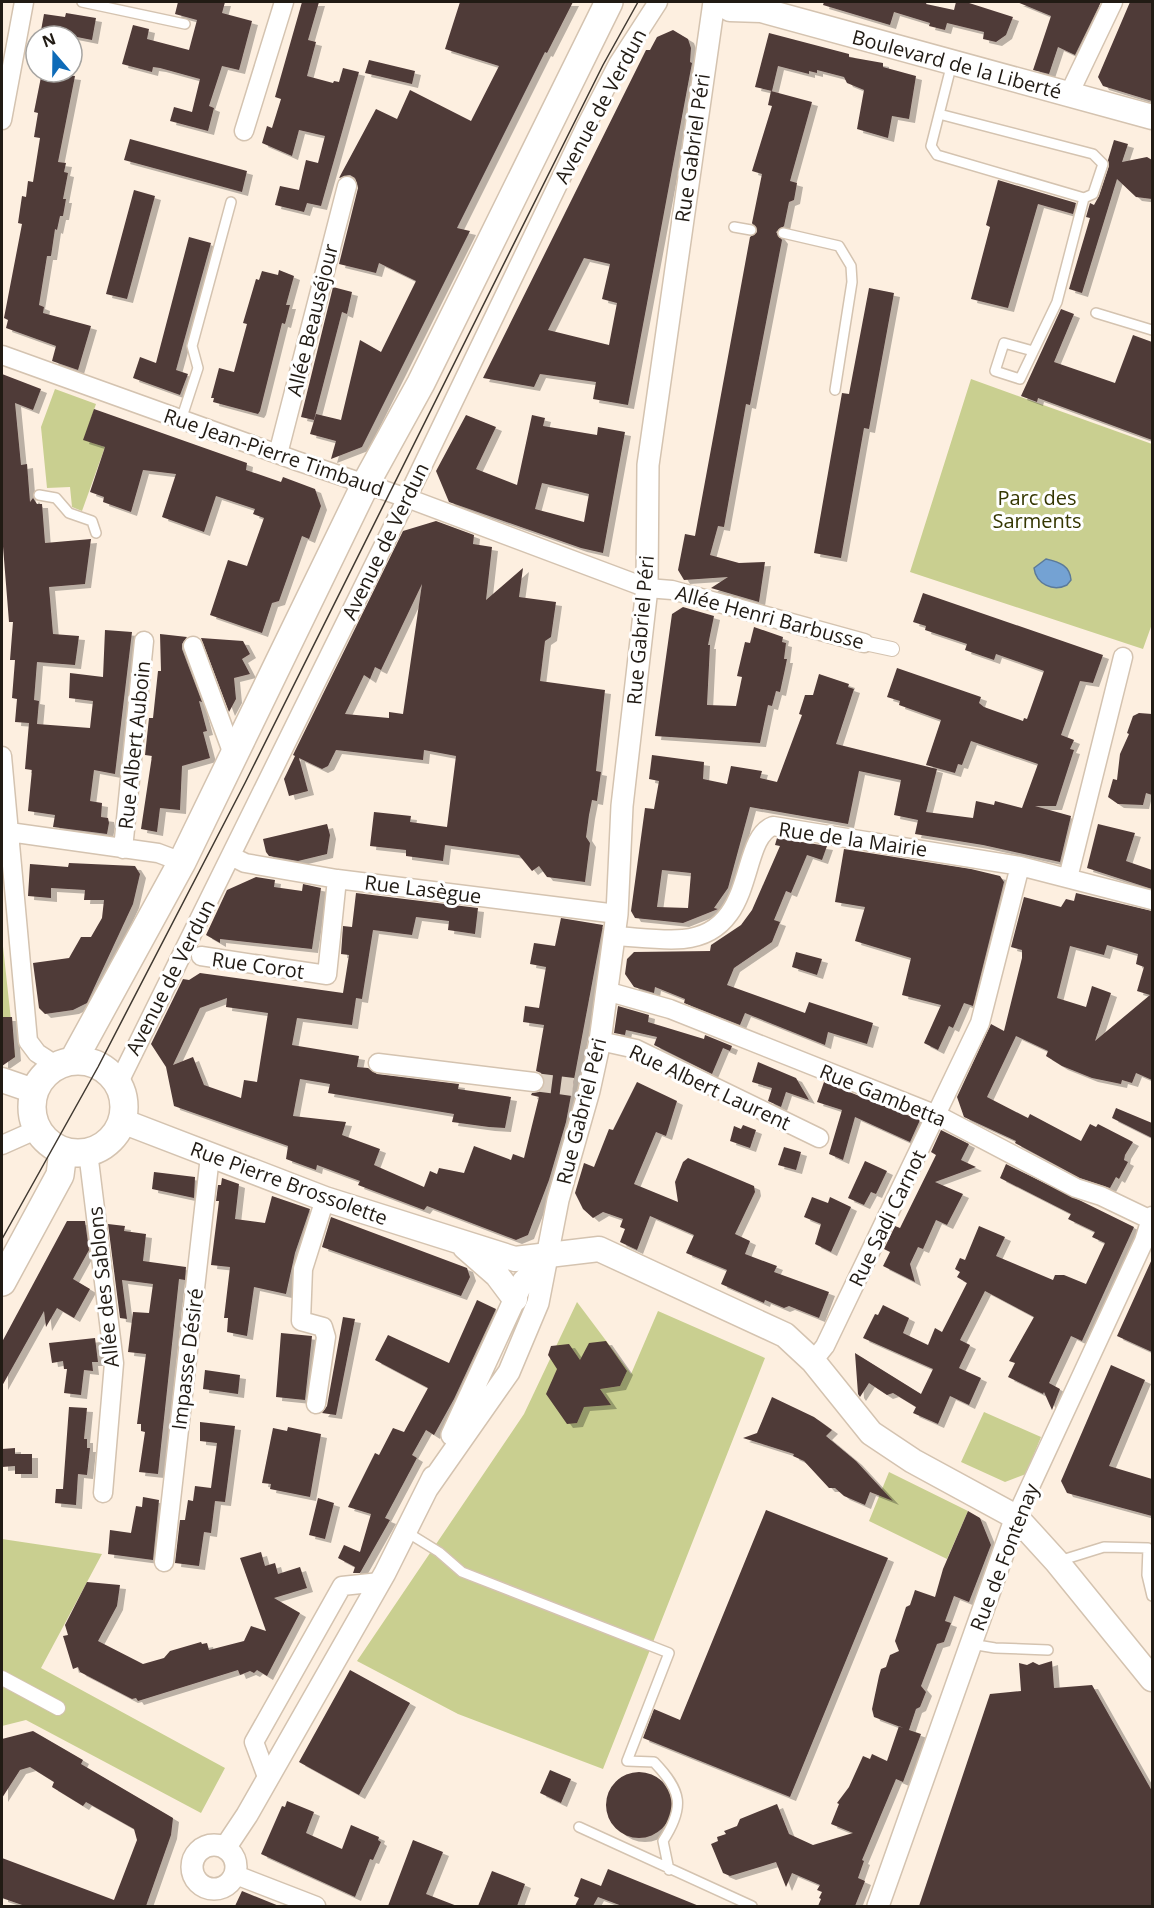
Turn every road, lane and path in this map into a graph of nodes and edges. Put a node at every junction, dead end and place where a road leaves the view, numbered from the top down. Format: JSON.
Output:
{"nodes":[{"id":1,"x":24,"y":2,"type":"edge"},
{"id":2,"x":82,"y":2,"type":"edge"},
{"id":3,"x":284,"y":2,"type":"edge"},
{"id":4,"x":609,"y":2,"type":"edge"},
{"id":5,"x":658,"y":2,"type":"edge"},
{"id":6,"x":716,"y":2,"type":"edge"},
{"id":7,"x":1113,"y":2,"type":"edge"},
{"id":8,"x":758,"y":6,"type":"edge"},
{"id":9,"x":185,"y":24,"type":"dead end"},
{"id":10,"x":952,"y":63,"type":"junction"},
{"id":11,"x":1069,"y":94,"type":"junction"},
{"id":12,"x":939,"y":114,"type":"junction"},
{"id":13,"x":1152,"y":117,"type":"edge"},
{"id":14,"x":2,"y":120,"type":"edge"},
{"id":15,"x":244,"y":131,"type":"dead end"},
{"id":16,"x":347,"y":186,"type":"dead end"},
{"id":17,"x":1084,"y":198,"type":"junction"},
{"id":18,"x":231,"y":202,"type":"dead end"},
{"id":19,"x":734,"y":227,"type":"dead end"},
{"id":20,"x":751,"y":230,"type":"dead end"},
{"id":21,"x":783,"y":233,"type":"dead end"},
{"id":22,"x":1096,"y":313,"type":"dead end"},
{"id":23,"x":1152,"y":330,"type":"edge"},
{"id":24,"x":1033,"y":351,"type":"junction"},
{"id":25,"x":2,"y":356,"type":"edge"},
{"id":26,"x":835,"y":390,"type":"dead end"},
{"id":27,"x":181,"y":420,"type":"junction"},
{"id":28,"x":278,"y":454,"type":"junction"},
{"id":29,"x":366,"y":483,"type":"junction"},
{"id":30,"x":39,"y":495,"type":"dead end"},
{"id":31,"x":407,"y":498,"type":"junction"},
{"id":32,"x":96,"y":533,"type":"dead end"},
{"id":33,"x":647,"y":588,"type":"junction"},
{"id":34,"x":144,"y":641,"type":"dead end"},
{"id":35,"x":864,"y":644,"type":"joint"},
{"id":36,"x":193,"y":646,"type":"dead end"},
{"id":37,"x":892,"y":649,"type":"dead end"},
{"id":38,"x":1123,"y":657,"type":"dead end"},
{"id":39,"x":2,"y":756,"type":"edge"},
{"id":40,"x":234,"y":757,"type":"junction"},
{"id":41,"x":5,"y":831,"type":"edge"},
{"id":42,"x":123,"y":849,"type":"junction"},
{"id":43,"x":231,"y":856,"type":"junction"},
{"id":44,"x":182,"y":861,"type":"junction"},
{"id":45,"x":1020,"y":866,"type":"junction"},
{"id":46,"x":1068,"y":878,"type":"junction"},
{"id":47,"x":337,"y":879,"type":"junction"},
{"id":48,"x":1152,"y":900,"type":"edge"},
{"id":49,"x":617,"y":914,"type":"junction"},
{"id":50,"x":613,"y":936,"type":"junction"},
{"id":51,"x":201,"y":956,"type":"dead end"},
{"id":52,"x":606,"y":991,"type":"junction"},
{"id":53,"x":600,"y":1041,"type":"junction"},
{"id":54,"x":378,"y":1063,"type":"dead end"},
{"id":55,"x":65,"y":1064,"type":"junction"},
{"id":56,"x":2,"y":1080,"type":"edge"},
{"id":57,"x":534,"y":1082,"type":"tunnel mouth"},
{"id":58,"x":118,"y":1084,"type":"junction"},
{"id":59,"x":34,"y":1091,"type":"junction"},
{"id":60,"x":937,"y":1115,"type":"junction"},
{"id":61,"x":122,"y":1121,"type":"junction"},
{"id":62,"x":38,"y":1129,"type":"junction"},
{"id":63,"x":819,"y":1138,"type":"dead end"},
{"id":64,"x":2,"y":1145,"type":"edge"},
{"id":65,"x":75,"y":1151,"type":"junction"},
{"id":66,"x":210,"y":1156,"type":"junction"},
{"id":67,"x":325,"y":1199,"type":"junction"},
{"id":68,"x":1152,"y":1218,"type":"edge"},
{"id":69,"x":459,"y":1241,"type":"junction"},
{"id":70,"x":549,"y":1255,"type":"junction"},
{"id":71,"x":2,"y":1282,"type":"edge"},
{"id":72,"x":515,"y":1299,"type":"junction"},
{"id":73,"x":813,"y":1361,"type":"junction"},
{"id":74,"x":316,"y":1404,"type":"dead end"},
{"id":75,"x":427,"y":1488,"type":"junction"},
{"id":76,"x":103,"y":1493,"type":"dead end"},
{"id":77,"x":1016,"y":1517,"type":"junction"},
{"id":78,"x":405,"y":1531,"type":"junction"},
{"id":79,"x":164,"y":1562,"type":"dead end"},
{"id":80,"x":1057,"y":1562,"type":"junction"},
{"id":81,"x":380,"y":1582,"type":"junction"},
{"id":82,"x":1152,"y":1596,"type":"edge"},
{"id":83,"x":971,"y":1644,"type":"junction"},
{"id":84,"x":1048,"y":1650,"type":"dead end"},
{"id":85,"x":2,"y":1678,"type":"edge"},
{"id":86,"x":1152,"y":1679,"type":"edge"},
{"id":87,"x":58,"y":1708,"type":"dead end"},
{"id":88,"x":267,"y":1777,"type":"junction"},
{"id":89,"x":579,"y":1827,"type":"dead end"},
{"id":90,"x":225,"y":1848,"type":"junction"},
{"id":91,"x":669,"y":1870,"type":"junction"},
{"id":92,"x":236,"y":1875,"type":"junction"},
{"id":93,"x":201,"y":1897,"type":"edge"},
{"id":94,"x":316,"y":1906,"type":"edge"},
{"id":95,"x":752,"y":1906,"type":"edge"},
{"id":96,"x":878,"y":1906,"type":"edge"}],
"edges":[{"from":1,"to":14,"type":"street"},
{"from":2,"to":9,"type":"lane"},
{"from":3,"to":15,"type":"street"},
{"from":4,"to":29,"type":"main road","name":"Avenue de Verdun"},
{"from":5,"to":31,"type":"street","name":"Avenue de Verdun"},
{"from":6,"to":8,"type":"main road","name":"Boulevard de la Liberté"},
{"from":6,"to":33,"type":"street","name":"Rue Gabriel Péri"},
{"from":7,"to":11,"type":"street"},
{"from":8,"to":10,"type":"main road","name":"Boulevard de la Liberté"},
{"from":10,"to":11,"type":"main road","name":"Boulevard de la Liberté"},
{"from":10,"to":12,"type":"lane"},
{"from":11,"to":13,"type":"main road","name":"Boulevard de la Liberté"},
{"from":12,"to":17,"type":"lane"},
{"from":12,"to":17,"type":"lane"},
{"from":16,"to":28,"type":"street","name":"Allée Beauséjour"},
{"from":17,"to":24,"type":"lane"},
{"from":18,"to":27,"type":"lane"},
{"from":19,"to":20,"type":"lane"},
{"from":21,"to":26,"type":"lane"},
{"from":22,"to":23,"type":"lane"},
{"from":24,"to":24,"type":"lane"},
{"from":25,"to":27,"type":"street","name":"Rue Jean-Pierre Timbaud"},
{"from":27,"to":28,"type":"street","name":"Rue Jean-Pierre Timbaud"},
{"from":28,"to":29,"type":"street","name":"Rue Jean-Pierre Timbaud"},
{"from":29,"to":31,"type":"street","name":"Rue Jean-Pierre Timbaud"},
{"from":29,"to":40,"type":"main road","name":"Avenue de Verdun"},
{"from":30,"to":32,"type":"lane"},
{"from":31,"to":33,"type":"street","name":"Rue Jean-Pierre Timbaud"},
{"from":31,"to":43,"type":"street","name":"Avenue de Verdun"},
{"from":33,"to":35,"type":"street","name":"Allée Henri Barbusse"},
{"from":33,"to":49,"type":"street","name":"Rue Gabriel Péri"},
{"from":34,"to":42,"type":"street","name":"Rue Albert Auboin"},
{"from":35,"to":37,"type":"street","name":"Allée Henri Barbusse"},
{"from":36,"to":40,"type":"street"},
{"from":38,"to":46,"type":"street"},
{"from":39,"to":41,"type":"street"},
{"from":40,"to":44,"type":"main road","name":"Avenue de Verdun"},
{"from":41,"to":42,"type":"street"},
{"from":41,"to":55,"type":"street"},
{"from":42,"to":44,"type":"street"},
{"from":43,"to":47,"type":"street","name":"Rue Lasègue"},
{"from":43,"to":58,"type":"street","name":"Avenue de Verdun"},
{"from":44,"to":55,"type":"main road","name":"Avenue de Verdun"},
{"from":45,"to":46,"type":"street","name":"Rue de la Mairie"},
{"from":45,"to":50,"type":"street","name":"Rue de la Mairie"},
{"from":45,"to":60,"type":"street","name":"Rue Sadi Carnot"},
{"from":46,"to":48,"type":"street","name":"Rue de la Mairie"},
{"from":47,"to":49,"type":"street","name":"Rue Lasègue"},
{"from":47,"to":51,"type":"street","name":"Rue Corot"},
{"from":49,"to":50,"type":"street","name":"Rue Gabriel Péri"},
{"from":50,"to":52,"type":"street","name":"Rue Gabriel Péri"},
{"from":52,"to":53,"type":"street","name":"Rue Gabriel Péri"},
{"from":52,"to":60,"type":"street","name":"Rue Gambetta"},
{"from":53,"to":63,"type":"street","name":"Rue Albert Laurent"},
{"from":53,"to":70,"type":"street","name":"Rue Gabriel Péri"},
{"from":54,"to":57,"type":"street"},
{"from":55,"to":58,"type":"main road"},
{"from":55,"to":59,"type":"main road"},
{"from":56,"to":59,"type":"main road"},
{"from":58,"to":61,"type":"main road"},
{"from":59,"to":62,"type":"main road"},
{"from":60,"to":68,"type":"street","name":"Rue Gambetta"},
{"from":60,"to":73,"type":"street","name":"Rue Sadi Carnot"},
{"from":61,"to":65,"type":"main road"},
{"from":61,"to":66,"type":"main road","name":"Rue Pierre Brossolette"},
{"from":62,"to":64,"type":"street"},
{"from":62,"to":65,"type":"main road"},
{"from":65,"to":71,"type":"main road"},
{"from":65,"to":76,"type":"street","name":"Allée des Sablons"},
{"from":66,"to":67,"type":"main road","name":"Rue Pierre Brossolette"},
{"from":66,"to":79,"type":"street","name":"Impasse Désiré"},
{"from":67,"to":69,"type":"main road","name":"Rue Pierre Brossolette"},
{"from":67,"to":74,"type":"street"},
{"from":68,"to":77,"type":"street","name":"Rue de Fontenay"},
{"from":69,"to":70,"type":"main road","name":"Rue Pierre Brossolette"},
{"from":69,"to":72,"type":"main road","name":"Rue Pierre Brossolette"},
{"from":70,"to":72,"type":"street"},
{"from":70,"to":73,"type":"main road","name":"Rue Pierre Brossolette"},
{"from":70,"to":75,"type":"street","name":"Rue Gabriel Péri"},
{"from":72,"to":75,"type":"street"},
{"from":73,"to":77,"type":"main road","name":"Rue Pierre Brossolette"},
{"from":75,"to":78,"type":"street"},
{"from":77,"to":80,"type":"main road","name":"Rue Pierre Brossolette"},
{"from":77,"to":83,"type":"street","name":"Rue de Fontenay"},
{"from":78,"to":81,"type":"street"},
{"from":78,"to":91,"type":"lane"},
{"from":80,"to":82,"type":"lane"},
{"from":80,"to":86,"type":"main road","name":"Rue Pierre Brossolette"},
{"from":81,"to":88,"type":"street"},
{"from":81,"to":88,"type":"street"},
{"from":83,"to":84,"type":"lane"},
{"from":83,"to":96,"type":"street","name":"Rue de Fontenay"},
{"from":85,"to":87,"type":"street"},
{"from":88,"to":90,"type":"street"},
{"from":89,"to":91,"type":"lane"},
{"from":90,"to":92,"type":"street"},
{"from":90,"to":93,"type":"street"},
{"from":91,"to":95,"type":"lane"},
{"from":92,"to":93,"type":"street"},
{"from":92,"to":94,"type":"street"}]}
